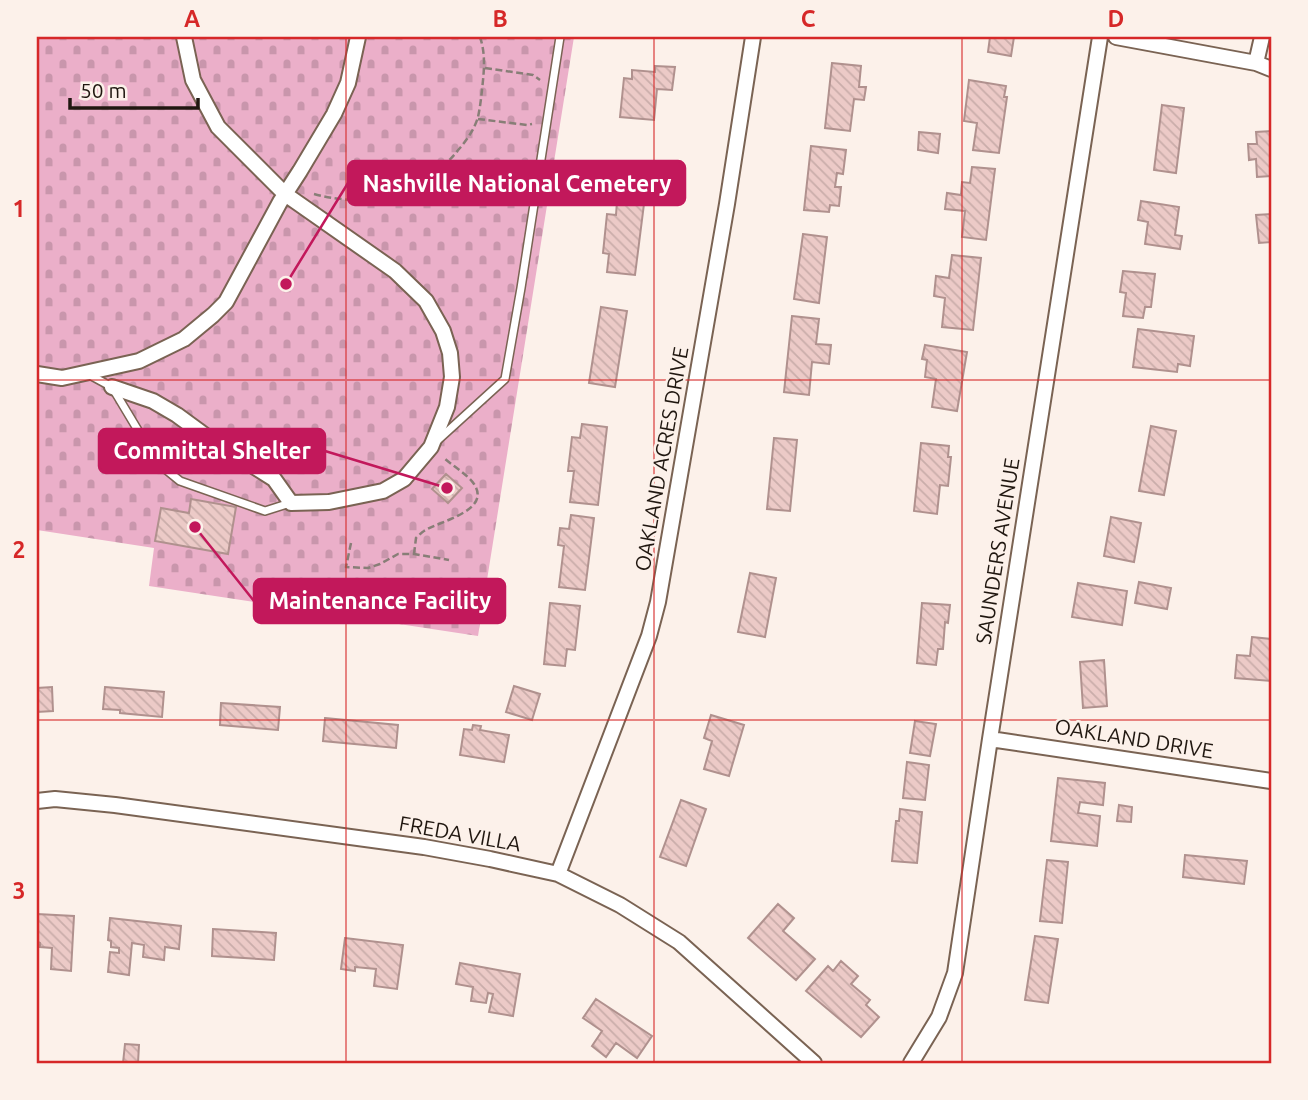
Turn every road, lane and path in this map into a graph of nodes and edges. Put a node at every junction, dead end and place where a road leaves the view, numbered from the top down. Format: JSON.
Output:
{"nodes":[{"id":1,"x":184,"y":37,"type":"edge"},
{"id":2,"x":358,"y":37,"type":"edge"},
{"id":3,"x":481,"y":37,"type":"edge"},
{"id":4,"x":560,"y":37,"type":"edge"},
{"id":5,"x":753,"y":37,"type":"edge"},
{"id":6,"x":1100,"y":37,"type":"edge"},
{"id":7,"x":1116,"y":37,"type":"edge"},
{"id":8,"x":1262,"y":37,"type":"edge"},
{"id":9,"x":1256,"y":62,"type":"junction"},
{"id":10,"x":485,"y":68,"type":"junction"},
{"id":11,"x":1271,"y":69,"type":"edge"},
{"id":12,"x":540,"y":80,"type":"dead end"},
{"id":13,"x":478,"y":118,"type":"junction"},
{"id":14,"x":532,"y":124,"type":"dead end"},
{"id":15,"x":288,"y":190,"type":"junction"},
{"id":16,"x":87,"y":373,"type":"junction"},
{"id":17,"x":37,"y":374,"type":"edge"},
{"id":18,"x":111,"y":387,"type":"junction"},
{"id":19,"x":431,"y":447,"type":"junction"},
{"id":20,"x":291,"y":503,"type":"junction"},
{"id":21,"x":351,"y":543,"type":"dead end"},
{"id":22,"x":414,"y":554,"type":"junction"},
{"id":23,"x":449,"y":560,"type":"dead end"},
{"id":24,"x":990,"y":739,"type":"junction"},
{"id":25,"x":1271,"y":781,"type":"edge"},
{"id":26,"x":37,"y":801,"type":"edge"},
{"id":27,"x":558,"y":874,"type":"junction"},
{"id":28,"x":814,"y":1063,"type":"edge"},
{"id":29,"x":911,"y":1063,"type":"edge"}],
"edges":[{"from":1,"to":15,"type":"street"},
{"from":2,"to":15,"type":"street"},
{"from":3,"to":10,"type":"path"},
{"from":4,"to":19,"type":"lane"},
{"from":5,"to":27,"type":"street","name":"OAKLAND ACRES DRIVE"},
{"from":6,"to":24,"type":"street","name":"SAUNDERS AVENUE"},
{"from":7,"to":9,"type":"street"},
{"from":8,"to":9,"type":"street"},
{"from":9,"to":11,"type":"street"},
{"from":10,"to":12,"type":"path"},
{"from":10,"to":13,"type":"path"},
{"from":13,"to":14,"type":"path"},
{"from":13,"to":15,"type":"path"},
{"from":15,"to":16,"type":"street"},
{"from":15,"to":19,"type":"street"},
{"from":16,"to":17,"type":"street"},
{"from":16,"to":18,"type":"lane"},
{"from":18,"to":20,"type":"street"},
{"from":18,"to":20,"type":"lane"},
{"from":19,"to":20,"type":"street"},
{"from":19,"to":22,"type":"path"},
{"from":21,"to":22,"type":"path"},
{"from":22,"to":23,"type":"path"},
{"from":24,"to":25,"type":"street","name":"OAKLAND DRIVE"},
{"from":24,"to":29,"type":"street","name":"SAUNDERS AVENUE"},
{"from":26,"to":27,"type":"street","name":"FREDA VILLA"},
{"from":27,"to":28,"type":"street","name":"FREDA VILLA"}]}
